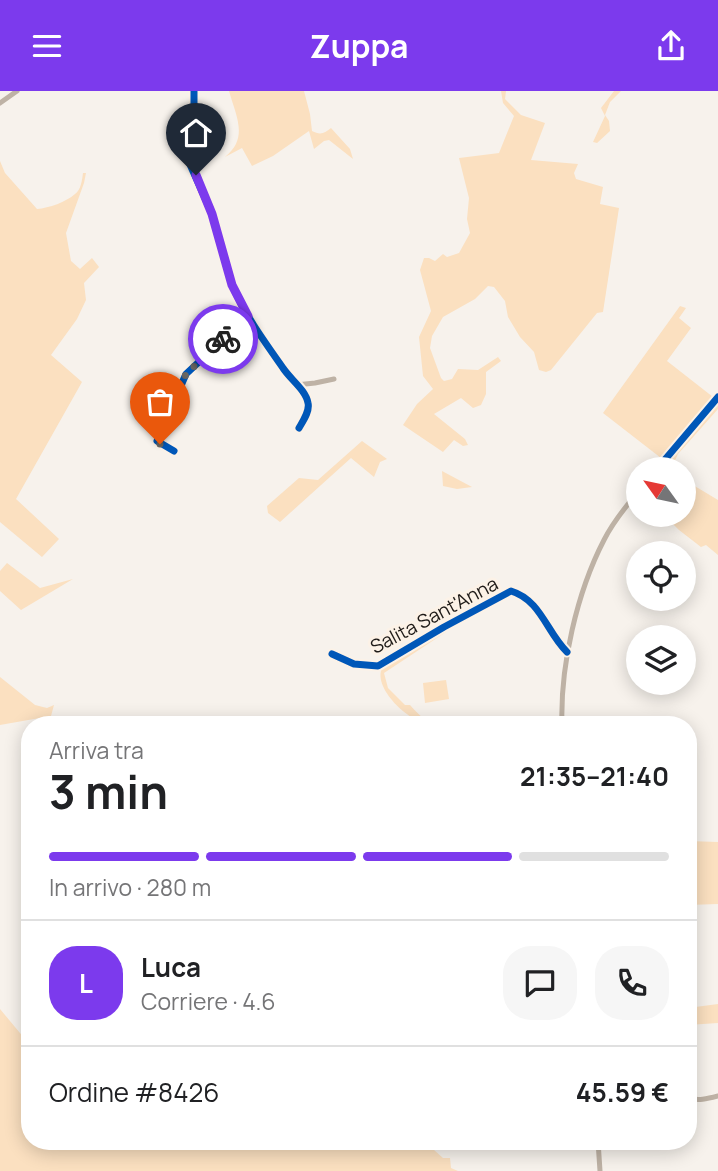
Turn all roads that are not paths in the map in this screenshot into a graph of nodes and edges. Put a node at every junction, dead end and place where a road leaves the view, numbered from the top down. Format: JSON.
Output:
{"nodes":[{"id":1,"x":17,"y":91,"type":"edge"},
{"id":2,"x":194,"y":91,"type":"edge"},
{"id":3,"x":0,"y":103,"type":"edge"},
{"id":4,"x":248,"y":316,"type":"junction"},
{"id":5,"x":334,"y":379,"type":"dead end"},
{"id":6,"x":296,"y":385,"type":"junction"},
{"id":7,"x":718,"y":397,"type":"edge"},
{"id":8,"x":299,"y":428,"type":"dead end"},
{"id":9,"x":174,"y":451,"type":"dead end"},
{"id":10,"x":667,"y":457,"type":"edge"},
{"id":11,"x":626,"y":507,"type":"edge"},
{"id":12,"x":332,"y":654,"type":"dead end"},
{"id":13,"x":566,"y":655,"type":"junction"},
{"id":14,"x":562,"y":716,"type":"edge"},
{"id":15,"x":718,"y":1096,"type":"edge"},
{"id":16,"x":697,"y":1100,"type":"edge"},
{"id":17,"x":599,"y":1150,"type":"edge"},
{"id":18,"x":600,"y":1171,"type":"edge"}],
"edges":[{"from":1,"to":3,"type":"street"},
{"from":2,"to":4,"type":"street"},
{"from":4,"to":6,"type":"street"},
{"from":4,"to":9,"type":"street"},
{"from":5,"to":6,"type":"street"},
{"from":6,"to":8,"type":"street"},
{"from":7,"to":10,"type":"street"},
{"from":11,"to":13,"type":"street"},
{"from":12,"to":13,"type":"street","name":"Salita Sant'Anna"},
{"from":13,"to":14,"type":"street"},
{"from":15,"to":16,"type":"street"},
{"from":17,"to":18,"type":"street"}]}
